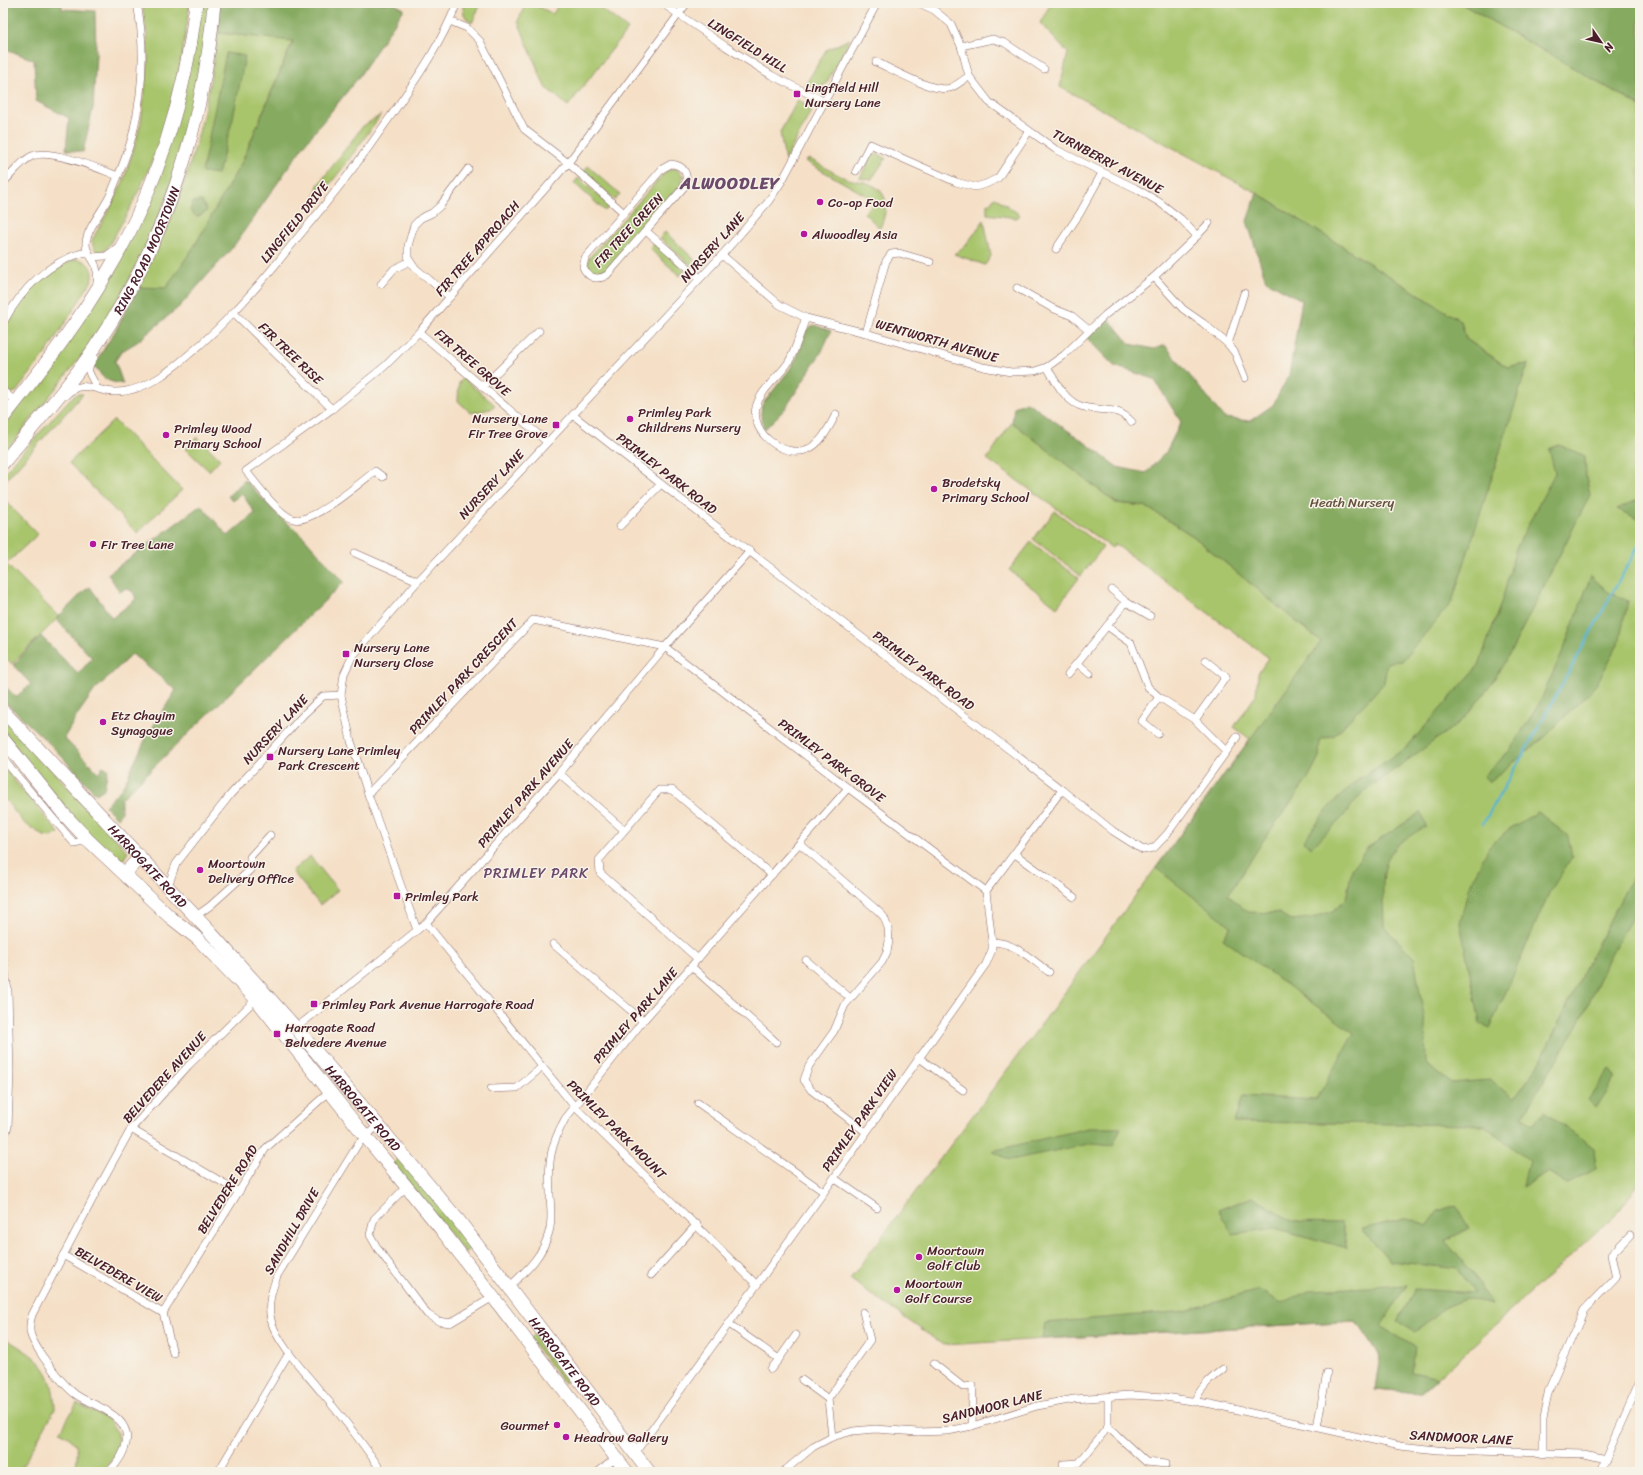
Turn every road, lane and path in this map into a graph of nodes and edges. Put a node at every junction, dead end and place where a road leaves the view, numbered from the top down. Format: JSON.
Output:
{"nodes":[{"id":1,"x":137,"y":3,"type":"edge"},
{"id":2,"x":196,"y":3,"type":"edge"},
{"id":3,"x":214,"y":3,"type":"edge"},
{"id":4,"x":457,"y":3,"type":"edge"},
{"id":5,"x":662,"y":3,"type":"edge"},
{"id":6,"x":686,"y":3,"type":"edge"},
{"id":7,"x":877,"y":3,"type":"edge"},
{"id":8,"x":919,"y":3,"type":"edge"},
{"id":9,"x":938,"y":3,"type":"edge"},
{"id":10,"x":934,"y":10,"type":"junction"},
{"id":11,"x":678,"y":15,"type":"junction"},
{"id":12,"x":450,"y":22,"type":"junction"},
{"id":13,"x":961,"y":46,"type":"junction"},
{"id":14,"x":876,"y":62,"type":"dead end"},
{"id":15,"x":1044,"y":69,"type":"dead end"},
{"id":16,"x":968,"y":76,"type":"junction"},
{"id":17,"x":825,"y":102,"type":"junction"},
{"id":18,"x":1029,"y":130,"type":"junction"},
{"id":19,"x":568,"y":163,"type":"junction"},
{"id":20,"x":468,"y":169,"type":"dead end"},
{"id":21,"x":856,"y":171,"type":"dead end"},
{"id":22,"x":1102,"y":173,"type":"junction"},
{"id":23,"x":118,"y":176,"type":"junction"},
{"id":24,"x":3,"y":183,"type":"edge"},
{"id":25,"x":624,"y":213,"type":"junction"},
{"id":26,"x":1209,"y":223,"type":"dead end"},
{"id":27,"x":646,"y":231,"type":"junction"},
{"id":28,"x":1197,"y":236,"type":"junction"},
{"id":29,"x":123,"y":243,"type":"junction"},
{"id":30,"x":1056,"y":249,"type":"dead end"},
{"id":31,"x":89,"y":254,"type":"junction"},
{"id":32,"x":722,"y":255,"type":"junction"},
{"id":33,"x":410,"y":261,"type":"junction"},
{"id":34,"x":930,"y":262,"type":"dead end"},
{"id":35,"x":1154,"y":277,"type":"junction"},
{"id":36,"x":700,"y":278,"type":"junction"},
{"id":37,"x":381,"y":284,"type":"dead end"},
{"id":38,"x":131,"y":287,"type":"junction"},
{"id":39,"x":1016,"y":288,"type":"dead end"},
{"id":40,"x":96,"y":290,"type":"junction"},
{"id":41,"x":1244,"y":293,"type":"dead end"},
{"id":42,"x":450,"y":297,"type":"junction"},
{"id":43,"x":234,"y":313,"type":"junction"},
{"id":44,"x":806,"y":318,"type":"junction"},
{"id":45,"x":3,"y":323,"type":"edge"},
{"id":46,"x":1089,"y":330,"type":"junction"},
{"id":47,"x":539,"y":331,"type":"dead end"},
{"id":48,"x":419,"y":332,"type":"junction"},
{"id":49,"x":866,"y":332,"type":"junction"},
{"id":50,"x":1228,"y":344,"type":"junction"},
{"id":51,"x":1047,"y":367,"type":"junction"},
{"id":52,"x":1245,"y":378,"type":"dead end"},
{"id":53,"x":482,"y":386,"type":"junction"},
{"id":54,"x":96,"y":387,"type":"junction"},
{"id":55,"x":3,"y":390,"type":"edge"},
{"id":56,"x":16,"y":402,"type":"junction"},
{"id":57,"x":332,"y":409,"type":"junction"},
{"id":58,"x":836,"y":414,"type":"dead end"},
{"id":59,"x":573,"y":415,"type":"junction"},
{"id":60,"x":3,"y":418,"type":"edge"},
{"id":61,"x":1132,"y":422,"type":"dead end"},
{"id":62,"x":547,"y":442,"type":"junction"},
{"id":63,"x":3,"y":463,"type":"edge"},
{"id":64,"x":383,"y":477,"type":"dead end"},
{"id":65,"x":661,"y":484,"type":"junction"},
{"id":66,"x":620,"y":526,"type":"dead end"},
{"id":67,"x":750,"y":551,"type":"junction"},
{"id":68,"x":355,"y":553,"type":"dead end"},
{"id":69,"x":418,"y":581,"type":"junction"},
{"id":70,"x":1112,"y":590,"type":"dead end"},
{"id":71,"x":1126,"y":602,"type":"junction"},
{"id":72,"x":1150,"y":616,"type":"dead end"},
{"id":73,"x":1107,"y":626,"type":"junction"},
{"id":74,"x":665,"y":646,"type":"junction"},
{"id":75,"x":1205,"y":660,"type":"dead end"},
{"id":76,"x":1077,"y":663,"type":"junction"},
{"id":77,"x":1068,"y":674,"type":"dead end"},
{"id":78,"x":1090,"y":674,"type":"dead end"},
{"id":79,"x":341,"y":694,"type":"junction"},
{"id":80,"x":1159,"y":697,"type":"junction"},
{"id":81,"x":3,"y":711,"type":"edge"},
{"id":82,"x":1195,"y":720,"type":"junction"},
{"id":83,"x":1158,"y":734,"type":"dead end"},
{"id":84,"x":1237,"y":737,"type":"dead end"},
{"id":85,"x":3,"y":739,"type":"edge"},
{"id":86,"x":1226,"y":751,"type":"junction"},
{"id":87,"x":3,"y":759,"type":"edge"},
{"id":88,"x":559,"y":773,"type":"junction"},
{"id":89,"x":848,"y":788,"type":"junction"},
{"id":90,"x":1062,"y":790,"type":"junction"},
{"id":91,"x":368,"y":794,"type":"junction"},
{"id":92,"x":624,"y":830,"type":"junction"},
{"id":93,"x":270,"y":835,"type":"dead end"},
{"id":94,"x":88,"y":840,"type":"junction"},
{"id":95,"x":800,"y":844,"type":"junction"},
{"id":96,"x":1015,"y":854,"type":"junction"},
{"id":97,"x":140,"y":856,"type":"junction"},
{"id":98,"x":772,"y":875,"type":"junction"},
{"id":99,"x":128,"y":878,"type":"junction"},
{"id":100,"x":172,"y":891,"type":"junction"},
{"id":101,"x":986,"y":891,"type":"junction"},
{"id":102,"x":1074,"y":897,"type":"dead end"},
{"id":103,"x":196,"y":916,"type":"junction"},
{"id":104,"x":426,"y":923,"type":"junction"},
{"id":105,"x":184,"y":928,"type":"junction"},
{"id":106,"x":417,"y":930,"type":"junction"},
{"id":107,"x":992,"y":942,"type":"junction"},
{"id":108,"x":553,"y":944,"type":"dead end"},
{"id":109,"x":3,"y":958,"type":"edge"},
{"id":110,"x":698,"y":959,"type":"junction"},
{"id":111,"x":806,"y":960,"type":"dead end"},
{"id":112,"x":692,"y":967,"type":"junction"},
{"id":113,"x":1049,"y":972,"type":"dead end"},
{"id":114,"x":260,"y":995,"type":"junction"},
{"id":115,"x":850,"y":998,"type":"junction"},
{"id":116,"x":643,"y":1021,"type":"junction"},
{"id":117,"x":296,"y":1028,"type":"junction"},
{"id":118,"x":776,"y":1042,"type":"dead end"},
{"id":119,"x":918,"y":1057,"type":"junction"},
{"id":120,"x":542,"y":1067,"type":"junction"},
{"id":121,"x":492,"y":1089,"type":"dead end"},
{"id":122,"x":963,"y":1090,"type":"dead end"},
{"id":123,"x":329,"y":1092,"type":"junction"},
{"id":124,"x":698,"y":1103,"type":"dead end"},
{"id":125,"x":574,"y":1106,"type":"junction"},
{"id":126,"x":378,"y":1125,"type":"junction"},
{"id":127,"x":6,"y":1128,"type":"edge"},
{"id":128,"x":131,"y":1129,"type":"junction"},
{"id":129,"x":866,"y":1132,"type":"junction"},
{"id":130,"x":365,"y":1136,"type":"junction"},
{"id":131,"x":3,"y":1139,"type":"edge"},
{"id":132,"x":834,"y":1178,"type":"junction"},
{"id":133,"x":407,"y":1186,"type":"junction"},
{"id":134,"x":239,"y":1192,"type":"junction"},
{"id":135,"x":824,"y":1192,"type":"junction"},
{"id":136,"x":877,"y":1208,"type":"dead end"},
{"id":137,"x":697,"y":1224,"type":"junction"},
{"id":138,"x":1630,"y":1235,"type":"dead end"},
{"id":139,"x":479,"y":1249,"type":"junction"},
{"id":140,"x":63,"y":1255,"type":"junction"},
{"id":141,"x":651,"y":1275,"type":"dead end"},
{"id":142,"x":757,"y":1285,"type":"junction"},
{"id":143,"x":508,"y":1288,"type":"junction"},
{"id":144,"x":493,"y":1297,"type":"junction"},
{"id":145,"x":863,"y":1312,"type":"dead end"},
{"id":146,"x":163,"y":1313,"type":"junction"},
{"id":147,"x":729,"y":1324,"type":"junction"},
{"id":148,"x":796,"y":1335,"type":"dead end"},
{"id":149,"x":522,"y":1336,"type":"junction"},
{"id":150,"x":173,"y":1353,"type":"dead end"},
{"id":151,"x":289,"y":1353,"type":"junction"},
{"id":152,"x":779,"y":1359,"type":"junction"},
{"id":153,"x":934,"y":1364,"type":"dead end"},
{"id":154,"x":771,"y":1369,"type":"dead end"},
{"id":155,"x":1224,"y":1369,"type":"dead end"},
{"id":156,"x":1327,"y":1372,"type":"dead end"},
{"id":157,"x":1640,"y":1379,"type":"edge"},
{"id":158,"x":802,"y":1380,"type":"dead end"},
{"id":159,"x":582,"y":1384,"type":"junction"},
{"id":160,"x":1108,"y":1396,"type":"junction"},
{"id":161,"x":828,"y":1399,"type":"junction"},
{"id":162,"x":1194,"y":1402,"type":"junction"},
{"id":163,"x":972,"y":1426,"type":"junction"},
{"id":164,"x":1108,"y":1427,"type":"junction"},
{"id":165,"x":1317,"y":1427,"type":"junction"},
{"id":166,"x":595,"y":1431,"type":"junction"},
{"id":167,"x":832,"y":1437,"type":"junction"},
{"id":168,"x":635,"y":1453,"type":"junction"},
{"id":169,"x":1543,"y":1454,"type":"junction"},
{"id":170,"x":616,"y":1458,"type":"junction"},
{"id":171,"x":1605,"y":1459,"type":"junction"},
{"id":172,"x":1063,"y":1464,"type":"dead end"},
{"id":173,"x":1166,"y":1464,"type":"dead end"},
{"id":174,"x":109,"y":1472,"type":"edge"},
{"id":175,"x":218,"y":1472,"type":"edge"},
{"id":176,"x":382,"y":1472,"type":"edge"},
{"id":177,"x":598,"y":1472,"type":"edge"},
{"id":178,"x":627,"y":1472,"type":"edge"},
{"id":179,"x":641,"y":1472,"type":"edge"},
{"id":180,"x":649,"y":1472,"type":"edge"},
{"id":181,"x":783,"y":1472,"type":"edge"},
{"id":182,"x":1599,"y":1472,"type":"edge"}],
"edges":[{"from":1,"to":23,"type":"street"},
{"from":2,"to":29,"type":"highway","name":"RING ROAD MOORTOWN"},
{"from":3,"to":38,"type":"highway","name":"RING ROAD MOORTOWN"},
{"from":4,"to":12,"type":"street","name":"LINGFIELD DRIVE"},
{"from":5,"to":11,"type":"street","name":"LINGFIELD HILL"},
{"from":6,"to":11,"type":"street","name":"FIR TREE APPROACH"},
{"from":7,"to":17,"type":"street","name":"NURSERY LANE"},
{"from":8,"to":10,"type":"street","name":"TURNBERRY AVENUE"},
{"from":9,"to":10,"type":"street"},
{"from":10,"to":13,"type":"street","name":"TURNBERRY AVENUE"},
{"from":11,"to":17,"type":"street","name":"LINGFIELD HILL"},
{"from":11,"to":19,"type":"street","name":"FIR TREE APPROACH"},
{"from":12,"to":19,"type":"street"},
{"from":12,"to":43,"type":"street","name":"LINGFIELD DRIVE"},
{"from":13,"to":15,"type":"street"},
{"from":13,"to":16,"type":"street","name":"TURNBERRY AVENUE"},
{"from":14,"to":16,"type":"street"},
{"from":16,"to":18,"type":"street","name":"TURNBERRY AVENUE"},
{"from":17,"to":32,"type":"street","name":"NURSERY LANE"},
{"from":18,"to":21,"type":"street"},
{"from":18,"to":22,"type":"street","name":"TURNBERRY AVENUE"},
{"from":19,"to":25,"type":"street"},
{"from":19,"to":42,"type":"street","name":"FIR TREE APPROACH"},
{"from":20,"to":33,"type":"street"},
{"from":22,"to":28,"type":"street","name":"TURNBERRY AVENUE"},
{"from":22,"to":30,"type":"street"},
{"from":23,"to":24,"type":"street"},
{"from":23,"to":31,"type":"street"},
{"from":25,"to":27,"type":"street","name":"FIR TREE GREEN"},
{"from":25,"to":27,"type":"street","name":"FIR TREE GREEN"},
{"from":26,"to":28,"type":"street","name":"WENTWORTH AVENUE"},
{"from":27,"to":36,"type":"street"},
{"from":28,"to":35,"type":"street","name":"WENTWORTH AVENUE"},
{"from":29,"to":31,"type":"street"},
{"from":29,"to":40,"type":"highway","name":"RING ROAD MOORTOWN"},
{"from":31,"to":40,"type":"street"},
{"from":31,"to":45,"type":"street"},
{"from":32,"to":36,"type":"street","name":"NURSERY LANE"},
{"from":32,"to":44,"type":"street","name":"WENTWORTH AVENUE"},
{"from":33,"to":37,"type":"street"},
{"from":33,"to":42,"type":"street"},
{"from":34,"to":49,"type":"street"},
{"from":35,"to":46,"type":"street","name":"WENTWORTH AVENUE"},
{"from":35,"to":50,"type":"street"},
{"from":36,"to":59,"type":"street","name":"NURSERY LANE"},
{"from":38,"to":54,"type":"street"},
{"from":38,"to":63,"type":"highway","name":"RING ROAD MOORTOWN"},
{"from":39,"to":46,"type":"street"},
{"from":40,"to":56,"type":"highway","name":"RING ROAD MOORTOWN"},
{"from":41,"to":50,"type":"street"},
{"from":42,"to":48,"type":"street","name":"FIR TREE APPROACH"},
{"from":43,"to":54,"type":"street","name":"LINGFIELD DRIVE"},
{"from":43,"to":57,"type":"street","name":"FIR TREE RISE"},
{"from":44,"to":49,"type":"street","name":"WENTWORTH AVENUE"},
{"from":44,"to":58,"type":"street"},
{"from":46,"to":51,"type":"street","name":"WENTWORTH AVENUE"},
{"from":47,"to":53,"type":"street"},
{"from":48,"to":53,"type":"street","name":"FIR TREE GROVE"},
{"from":48,"to":57,"type":"street","name":"FIR TREE APPROACH"},
{"from":49,"to":51,"type":"street","name":"WENTWORTH AVENUE"},
{"from":50,"to":52,"type":"street"},
{"from":51,"to":61,"type":"street"},
{"from":53,"to":62,"type":"street","name":"FIR TREE GROVE"},
{"from":54,"to":63,"type":"street","name":"LINGFIELD DRIVE"},
{"from":55,"to":56,"type":"street"},
{"from":56,"to":60,"type":"highway","name":"RING ROAD MOORTOWN"},
{"from":57,"to":64,"type":"street","name":"FIR TREE APPROACH"},
{"from":59,"to":62,"type":"street","name":"NURSERY LANE"},
{"from":59,"to":65,"type":"street","name":"PRIMLEY PARK ROAD"},
{"from":62,"to":69,"type":"street","name":"NURSERY LANE"},
{"from":65,"to":66,"type":"street"},
{"from":65,"to":67,"type":"street","name":"PRIMLEY PARK ROAD"},
{"from":67,"to":74,"type":"street","name":"PRIMLEY PARK AVENUE"},
{"from":67,"to":90,"type":"street","name":"PRIMLEY PARK ROAD"},
{"from":68,"to":69,"type":"street"},
{"from":69,"to":79,"type":"street","name":"NURSERY LANE"},
{"from":70,"to":71,"type":"street"},
{"from":71,"to":72,"type":"street"},
{"from":71,"to":73,"type":"street"},
{"from":73,"to":76,"type":"street"},
{"from":73,"to":80,"type":"street"},
{"from":74,"to":88,"type":"street","name":"PRIMLEY PARK AVENUE"},
{"from":74,"to":89,"type":"street","name":"PRIMLEY PARK GROVE"},
{"from":74,"to":91,"type":"street","name":"PRIMLEY PARK CRESCENT"},
{"from":75,"to":82,"type":"street"},
{"from":76,"to":77,"type":"street"},
{"from":76,"to":78,"type":"street"},
{"from":79,"to":91,"type":"street"},
{"from":79,"to":100,"type":"street","name":"NURSERY LANE"},
{"from":80,"to":82,"type":"street"},
{"from":80,"to":83,"type":"street"},
{"from":81,"to":97,"type":"highway","name":"HARROGATE ROAD"},
{"from":82,"to":86,"type":"street"},
{"from":84,"to":86,"type":"street","name":"PRIMLEY PARK ROAD"},
{"from":85,"to":94,"type":"highway","name":"HARROGATE ROAD"},
{"from":86,"to":90,"type":"street","name":"PRIMLEY PARK ROAD"},
{"from":87,"to":94,"type":"street"},
{"from":88,"to":92,"type":"street"},
{"from":88,"to":104,"type":"street","name":"PRIMLEY PARK AVENUE"},
{"from":89,"to":95,"type":"street","name":"PRIMLEY PARK LANE"},
{"from":89,"to":101,"type":"street","name":"PRIMLEY PARK GROVE"},
{"from":90,"to":96,"type":"street"},
{"from":91,"to":106,"type":"street"},
{"from":92,"to":98,"type":"street"},
{"from":92,"to":110,"type":"street"},
{"from":93,"to":103,"type":"street"},
{"from":94,"to":99,"type":"highway","name":"HARROGATE ROAD"},
{"from":95,"to":98,"type":"street","name":"PRIMLEY PARK LANE"},
{"from":95,"to":115,"type":"street"},
{"from":96,"to":101,"type":"street"},
{"from":96,"to":102,"type":"street"},
{"from":97,"to":99,"type":"highway"},
{"from":97,"to":100,"type":"highway","name":"HARROGATE ROAD"},
{"from":98,"to":110,"type":"street","name":"PRIMLEY PARK LANE"},
{"from":99,"to":105,"type":"highway","name":"HARROGATE ROAD"},
{"from":100,"to":103,"type":"highway","name":"HARROGATE ROAD"},
{"from":100,"to":105,"type":"highway"},
{"from":101,"to":107,"type":"street","name":"PRIMLEY PARK VIEW"},
{"from":103,"to":114,"type":"highway","name":"HARROGATE ROAD"},
{"from":104,"to":106,"type":"street","name":"PRIMLEY PARK AVENUE"},
{"from":104,"to":120,"type":"street","name":"PRIMLEY PARK MOUNT"},
{"from":105,"to":114,"type":"highway","name":"HARROGATE ROAD"},
{"from":106,"to":117,"type":"street","name":"PRIMLEY PARK AVENUE"},
{"from":107,"to":113,"type":"street"},
{"from":107,"to":119,"type":"street","name":"PRIMLEY PARK VIEW"},
{"from":108,"to":116,"type":"street"},
{"from":109,"to":127,"type":"street"},
{"from":110,"to":112,"type":"street","name":"PRIMLEY PARK LANE"},
{"from":111,"to":115,"type":"street"},
{"from":112,"to":116,"type":"street","name":"PRIMLEY PARK LANE"},
{"from":112,"to":118,"type":"street"},
{"from":114,"to":117,"type":"highway","name":"HARROGATE ROAD"},
{"from":114,"to":123,"type":"highway","name":"HARROGATE ROAD"},
{"from":114,"to":128,"type":"street","name":"BELVEDERE AVENUE"},
{"from":115,"to":129,"type":"street"},
{"from":116,"to":125,"type":"street","name":"PRIMLEY PARK LANE"},
{"from":117,"to":126,"type":"highway","name":"HARROGATE ROAD"},
{"from":119,"to":122,"type":"street"},
{"from":119,"to":129,"type":"street","name":"PRIMLEY PARK VIEW"},
{"from":120,"to":121,"type":"street"},
{"from":120,"to":125,"type":"street","name":"PRIMLEY PARK MOUNT"},
{"from":123,"to":130,"type":"highway","name":"HARROGATE ROAD"},
{"from":123,"to":134,"type":"street","name":"BELVEDERE ROAD"},
{"from":124,"to":135,"type":"street"},
{"from":125,"to":137,"type":"street","name":"PRIMLEY PARK MOUNT"},
{"from":125,"to":143,"type":"street","name":"PRIMLEY PARK LANE"},
{"from":126,"to":130,"type":"street","name":"SANDHILL DRIVE"},
{"from":126,"to":139,"type":"highway","name":"HARROGATE ROAD"},
{"from":127,"to":131,"type":"street"},
{"from":128,"to":134,"type":"street"},
{"from":128,"to":140,"type":"street","name":"BELVEDERE AVENUE"},
{"from":129,"to":132,"type":"street","name":"PRIMLEY PARK VIEW"},
{"from":130,"to":133,"type":"highway","name":"HARROGATE ROAD"},
{"from":130,"to":151,"type":"street","name":"SANDHILL DRIVE"},
{"from":132,"to":135,"type":"street","name":"PRIMLEY PARK VIEW"},
{"from":132,"to":136,"type":"street"},
{"from":133,"to":144,"type":"highway","name":"HARROGATE ROAD"},
{"from":133,"to":144,"type":"street"},
{"from":134,"to":146,"type":"street","name":"BELVEDERE ROAD"},
{"from":135,"to":142,"type":"street","name":"PRIMLEY PARK VIEW"},
{"from":137,"to":141,"type":"street"},
{"from":137,"to":142,"type":"street","name":"PRIMLEY PARK MOUNT"},
{"from":138,"to":169,"type":"street"},
{"from":139,"to":143,"type":"highway","name":"HARROGATE ROAD"},
{"from":139,"to":144,"type":"highway"},
{"from":140,"to":146,"type":"street","name":"BELVEDERE VIEW"},
{"from":140,"to":174,"type":"street","name":"BELVEDERE AVENUE"},
{"from":142,"to":147,"type":"street","name":"PRIMLEY PARK VIEW"},
{"from":143,"to":149,"type":"highway"},
{"from":143,"to":159,"type":"highway","name":"HARROGATE ROAD"},
{"from":144,"to":149,"type":"highway","name":"HARROGATE ROAD"},
{"from":145,"to":161,"type":"street"},
{"from":146,"to":150,"type":"street"},
{"from":147,"to":152,"type":"street"},
{"from":147,"to":168,"type":"street","name":"PRIMLEY PARK VIEW"},
{"from":148,"to":152,"type":"street"},
{"from":149,"to":166,"type":"highway","name":"HARROGATE ROAD"},
{"from":151,"to":175,"type":"street"},
{"from":151,"to":176,"type":"street","name":"SANDHILL DRIVE"},
{"from":152,"to":154,"type":"street"},
{"from":153,"to":163,"type":"street"},
{"from":155,"to":162,"type":"street"},
{"from":156,"to":165,"type":"street"},
{"from":157,"to":171,"type":"street"},
{"from":158,"to":161,"type":"street"},
{"from":159,"to":166,"type":"highway"},
{"from":159,"to":168,"type":"highway","name":"HARROGATE ROAD"},
{"from":160,"to":162,"type":"street","name":"SANDMOOR LANE"},
{"from":160,"to":163,"type":"street","name":"SANDMOOR LANE"},
{"from":160,"to":164,"type":"street"},
{"from":161,"to":167,"type":"street"},
{"from":162,"to":165,"type":"street","name":"SANDMOOR LANE"},
{"from":163,"to":167,"type":"street","name":"SANDMOOR LANE"},
{"from":164,"to":172,"type":"street"},
{"from":164,"to":173,"type":"street"},
{"from":165,"to":169,"type":"street","name":"SANDMOOR LANE"},
{"from":166,"to":170,"type":"highway","name":"HARROGATE ROAD"},
{"from":167,"to":181,"type":"street","name":"SANDMOOR LANE"},
{"from":168,"to":179,"type":"highway"},
{"from":168,"to":180,"type":"highway","name":"HARROGATE ROAD"},
{"from":169,"to":171,"type":"street","name":"SANDMOOR LANE"},
{"from":170,"to":177,"type":"street"},
{"from":170,"to":178,"type":"highway","name":"HARROGATE ROAD"},
{"from":171,"to":182,"type":"street"}]}
